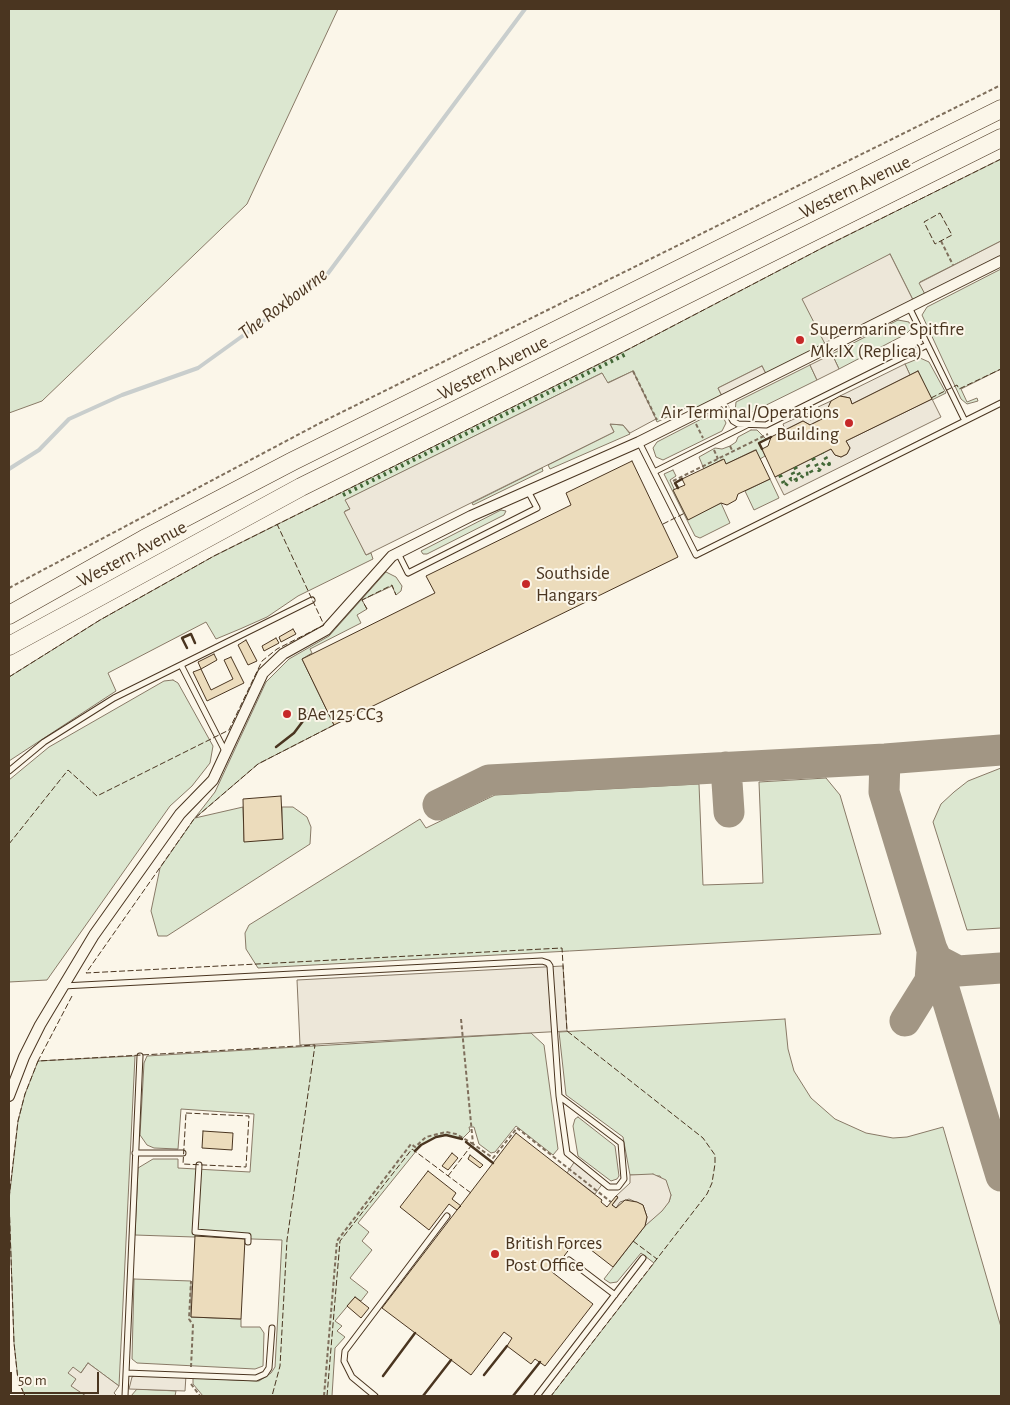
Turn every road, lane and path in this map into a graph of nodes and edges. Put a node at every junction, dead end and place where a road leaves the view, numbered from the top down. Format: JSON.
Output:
{"nodes":[{"id":1,"x":1001,"y":85,"type":"edge"},
{"id":2,"x":1001,"y":108,"type":"edge"},
{"id":3,"x":1001,"y":138,"type":"edge"},
{"id":4,"x":941,"y":241,"type":"dead end"},
{"id":5,"x":1001,"y":261,"type":"edge"},
{"id":6,"x":953,"y":265,"type":"dead end"},
{"id":7,"x":909,"y":308,"type":"junction"},
{"id":8,"x":927,"y":345,"type":"junction"},
{"id":9,"x":633,"y":371,"type":"dead end"},
{"id":10,"x":722,"y":401,"type":"junction"},
{"id":11,"x":1001,"y":403,"type":"edge"},
{"id":12,"x":692,"y":416,"type":"junction"},
{"id":13,"x":965,"y":421,"type":"junction"},
{"id":14,"x":658,"y":424,"type":"dead end"},
{"id":15,"x":747,"y":425,"type":"junction"},
{"id":16,"x":770,"y":433,"type":"dead end"},
{"id":17,"x":639,"y":442,"type":"junction"},
{"id":18,"x":707,"y":446,"type":"junction"},
{"id":19,"x":730,"y":446,"type":"dead end"},
{"id":20,"x":733,"y":452,"type":"junction"},
{"id":21,"x":654,"y":472,"type":"junction"},
{"id":22,"x":673,"y":481,"type":"dead end"},
{"id":23,"x":528,"y":491,"type":"junction"},
{"id":24,"x":398,"y":553,"type":"junction"},
{"id":25,"x":9,"y":588,"type":"edge"},
{"id":26,"x":312,"y":600,"type":"dead end"},
{"id":27,"x":9,"y":615,"type":"edge"},
{"id":28,"x":9,"y":646,"type":"edge"},
{"id":29,"x":181,"y":665,"type":"junction"},
{"id":30,"x":226,"y":753,"type":"junction"},
{"id":31,"x":9,"y":771,"type":"edge"},
{"id":32,"x":63,"y":986,"type":"junction"},
{"id":33,"x":461,"y":1019,"type":"dead end"},
{"id":34,"x":140,"y":1056,"type":"dead end"},
{"id":35,"x":9,"y":1096,"type":"edge"},
{"id":36,"x":559,"y":1096,"type":"junction"},
{"id":37,"x":473,"y":1144,"type":"junction"},
{"id":38,"x":134,"y":1153,"type":"junction"},
{"id":39,"x":183,"y":1153,"type":"dead end"},
{"id":40,"x":198,"y":1165,"type":"dead end"},
{"id":41,"x":611,"y":1202,"type":"dead end"},
{"id":42,"x":447,"y":1216,"type":"dead end"},
{"id":43,"x":248,"y":1242,"type":"dead end"},
{"id":44,"x":643,"y":1258,"type":"dead end"},
{"id":45,"x":569,"y":1260,"type":"dead end"},
{"id":46,"x":191,"y":1281,"type":"dead end"},
{"id":47,"x":615,"y":1295,"type":"junction"},
{"id":48,"x":272,"y":1328,"type":"dead end"},
{"id":49,"x":126,"y":1373,"type":"junction"},
{"id":50,"x":190,"y":1375,"type":"junction"},
{"id":51,"x":125,"y":1396,"type":"edge"},
{"id":52,"x":200,"y":1396,"type":"edge"},
{"id":53,"x":324,"y":1396,"type":"edge"},
{"id":54,"x":376,"y":1396,"type":"edge"},
{"id":55,"x":536,"y":1396,"type":"edge"}],
"edges":[{"from":1,"to":25,"type":"path"},
{"from":2,"to":27,"type":"highway","name":"Western Avenue"},
{"from":3,"to":28,"type":"highway","name":"Western Avenue"},
{"from":4,"to":6,"type":"path"},
{"from":5,"to":7,"type":"street"},
{"from":7,"to":8,"type":"lane"},
{"from":7,"to":10,"type":"street"},
{"from":8,"to":13,"type":"lane"},
{"from":8,"to":15,"type":"lane"},
{"from":9,"to":14,"type":"path"},
{"from":10,"to":12,"type":"street"},
{"from":10,"to":15,"type":"lane"},
{"from":11,"to":13,"type":"lane"},
{"from":12,"to":17,"type":"street"},
{"from":12,"to":18,"type":"path"},
{"from":13,"to":21,"type":"lane"},
{"from":15,"to":18,"type":"lane"},
{"from":16,"to":20,"type":"path"},
{"from":17,"to":21,"type":"lane"},
{"from":17,"to":23,"type":"street"},
{"from":18,"to":21,"type":"lane"},
{"from":19,"to":20,"type":"path"},
{"from":20,"to":22,"type":"path"},
{"from":23,"to":24,"type":"street"},
{"from":23,"to":24,"type":"lane"},
{"from":24,"to":30,"type":"street"},
{"from":26,"to":29,"type":"lane"},
{"from":29,"to":30,"type":"lane"},
{"from":29,"to":31,"type":"lane"},
{"from":30,"to":32,"type":"street"},
{"from":32,"to":35,"type":"street"},
{"from":32,"to":36,"type":"lane"},
{"from":33,"to":37,"type":"path"},
{"from":34,"to":38,"type":"lane"},
{"from":36,"to":36,"type":"lane"},
{"from":37,"to":41,"type":"path"},
{"from":37,"to":53,"type":"path"},
{"from":38,"to":39,"type":"lane"},
{"from":38,"to":49,"type":"lane"},
{"from":40,"to":43,"type":"lane"},
{"from":42,"to":54,"type":"lane"},
{"from":44,"to":47,"type":"lane"},
{"from":45,"to":47,"type":"lane"},
{"from":46,"to":50,"type":"path"},
{"from":47,"to":55,"type":"lane"},
{"from":48,"to":50,"type":"lane"},
{"from":49,"to":50,"type":"lane"},
{"from":49,"to":51,"type":"lane"},
{"from":50,"to":52,"type":"path"}]}
